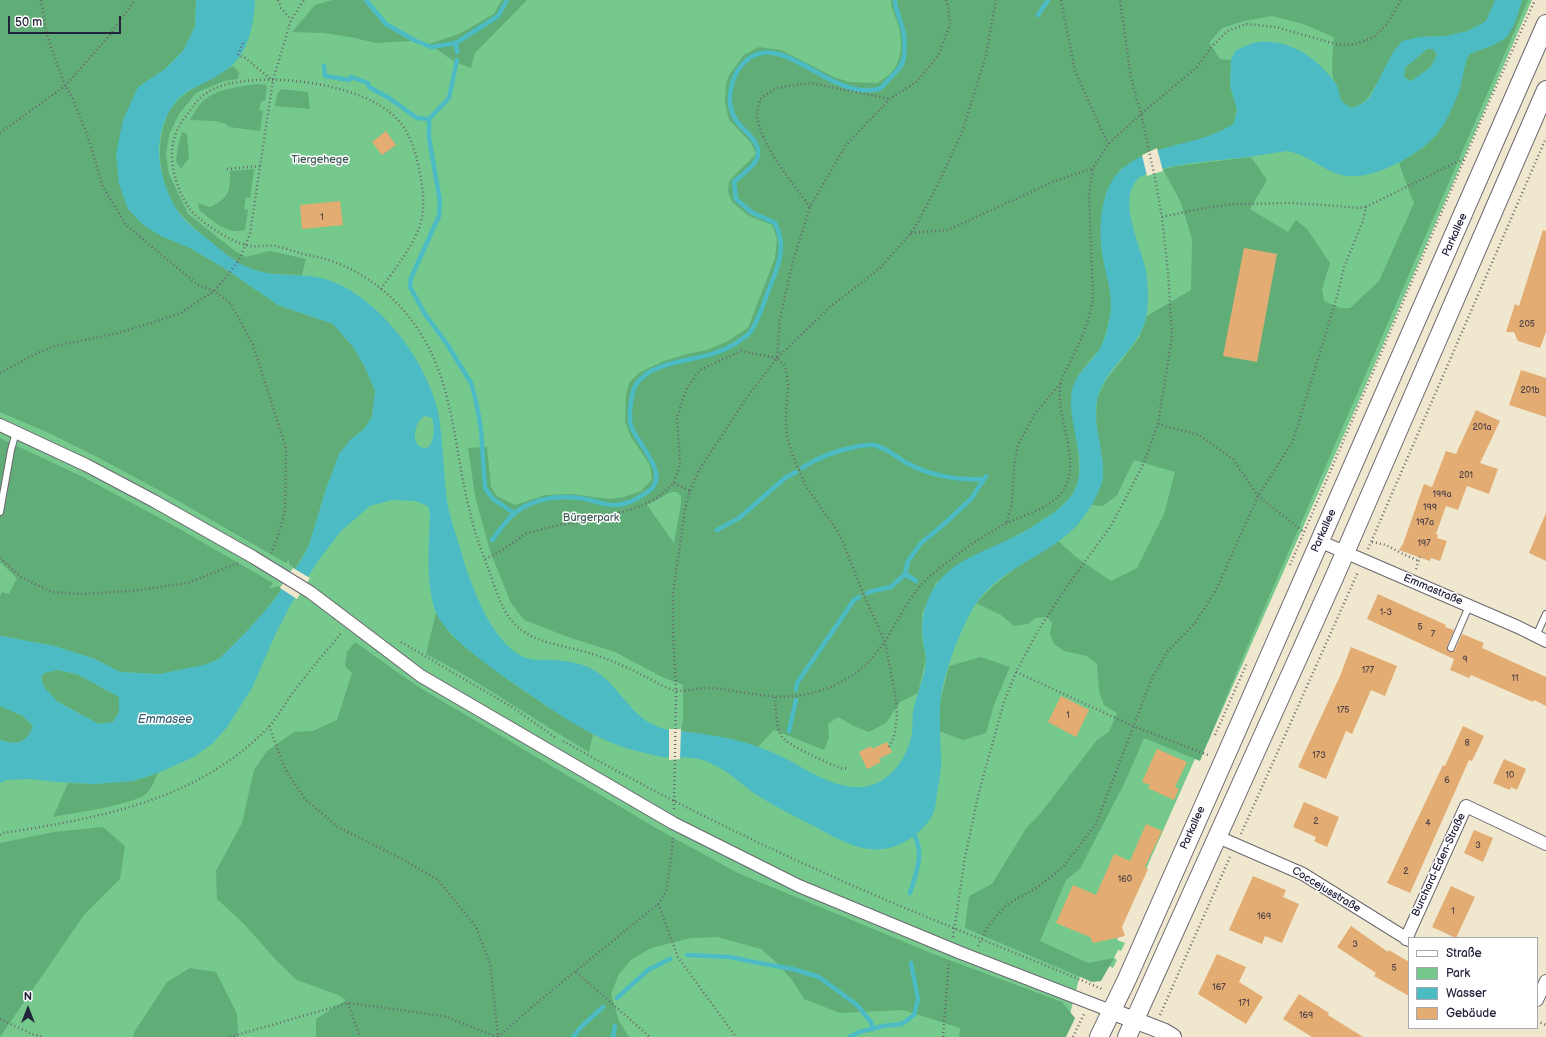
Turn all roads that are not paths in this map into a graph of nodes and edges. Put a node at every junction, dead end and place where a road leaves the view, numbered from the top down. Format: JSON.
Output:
{"nodes":[{"id":1,"x":1546,"y":24,"type":"edge"},
{"id":2,"x":1546,"y":90,"type":"edge"},
{"id":3,"x":0,"y":425,"type":"edge"},
{"id":4,"x":16,"y":432,"type":"junction"},
{"id":5,"x":0,"y":512,"type":"edge"},
{"id":6,"x":1319,"y":541,"type":"junction"},
{"id":7,"x":1345,"y":552,"type":"junction"},
{"id":8,"x":1469,"y":606,"type":"junction"},
{"id":9,"x":1546,"y":614,"type":"edge"},
{"id":10,"x":1541,"y":638,"type":"edge"},
{"id":11,"x":1451,"y":648,"type":"dead end"},
{"id":12,"x":1218,"y":837,"type":"junction"},
{"id":13,"x":1546,"y":844,"type":"edge"},
{"id":14,"x":1408,"y":937,"type":"edge"},
{"id":15,"x":1407,"y":940,"type":"edge"},
{"id":16,"x":1546,"y":981,"type":"edge"},
{"id":17,"x":1538,"y":998,"type":"edge"},
{"id":18,"x":1112,"y":1011,"type":"junction"},
{"id":19,"x":1135,"y":1020,"type":"junction"},
{"id":20,"x":1100,"y":1037,"type":"edge"},
{"id":21,"x":1128,"y":1037,"type":"edge"},
{"id":22,"x":1173,"y":1037,"type":"edge"}],
"edges":[{"from":1,"to":6,"type":"main road","name":"Parkallee"},
{"from":2,"to":7,"type":"main road"},
{"from":3,"to":4,"type":"street"},
{"from":4,"to":5,"type":"lane"},
{"from":4,"to":18,"type":"street"},
{"from":6,"to":7,"type":"street","name":"Emmastraße"},
{"from":6,"to":18,"type":"main road","name":"Parkallee"},
{"from":7,"to":8,"type":"street","name":"Emmastraße"},
{"from":7,"to":12,"type":"main road"},
{"from":8,"to":10,"type":"street","name":"Emmastraße"},
{"from":8,"to":11,"type":"lane"},
{"from":9,"to":10,"type":"lane"},
{"from":12,"to":15,"type":"street","name":"Coccejusstraße"},
{"from":12,"to":19,"type":"main road"},
{"from":13,"to":14,"type":"street","name":"Burchard-Eden-Straße"},
{"from":16,"to":17,"type":"street"},
{"from":18,"to":19,"type":"main road"},
{"from":18,"to":20,"type":"main road","name":"Parkallee"},
{"from":19,"to":21,"type":"main road"},
{"from":19,"to":22,"type":"main road"}]}
